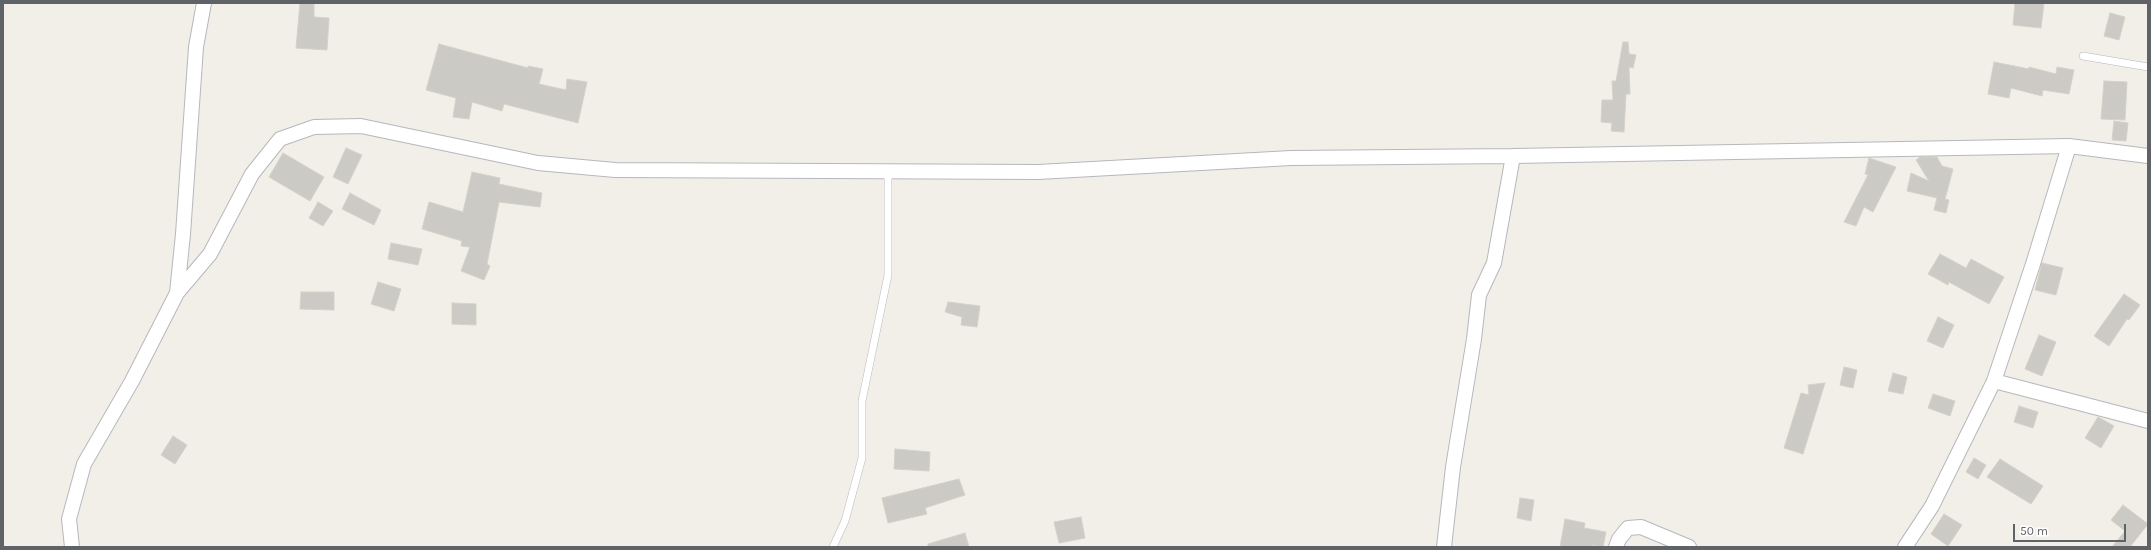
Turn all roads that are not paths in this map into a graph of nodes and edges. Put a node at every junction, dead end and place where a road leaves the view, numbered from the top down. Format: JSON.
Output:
{"nodes":[{"id":1,"x":204,"y":3,"type":"edge"},
{"id":2,"x":2083,"y":56,"type":"dead end"},
{"id":3,"x":2148,"y":68,"type":"edge"},
{"id":4,"x":2069,"y":146,"type":"junction"},
{"id":5,"x":1513,"y":156,"type":"junction"},
{"id":6,"x":2148,"y":156,"type":"edge"},
{"id":7,"x":888,"y":171,"type":"junction"},
{"id":8,"x":177,"y":293,"type":"junction"},
{"id":9,"x":1994,"y":381,"type":"junction"},
{"id":10,"x":2148,"y":421,"type":"edge"},
{"id":11,"x":72,"y":547,"type":"edge"},
{"id":12,"x":833,"y":547,"type":"edge"},
{"id":13,"x":1444,"y":547,"type":"edge"},
{"id":14,"x":1616,"y":547,"type":"edge"},
{"id":15,"x":1689,"y":547,"type":"edge"},
{"id":16,"x":1904,"y":547,"type":"edge"}],
"edges":[{"from":1,"to":8,"type":"street"},
{"from":2,"to":3,"type":"lane"},
{"from":4,"to":5,"type":"street"},
{"from":4,"to":6,"type":"street"},
{"from":4,"to":9,"type":"street"},
{"from":5,"to":7,"type":"street"},
{"from":5,"to":13,"type":"street"},
{"from":7,"to":8,"type":"street"},
{"from":7,"to":12,"type":"lane"},
{"from":8,"to":11,"type":"street"},
{"from":9,"to":10,"type":"street"},
{"from":9,"to":16,"type":"street"},
{"from":14,"to":15,"type":"street"}]}
